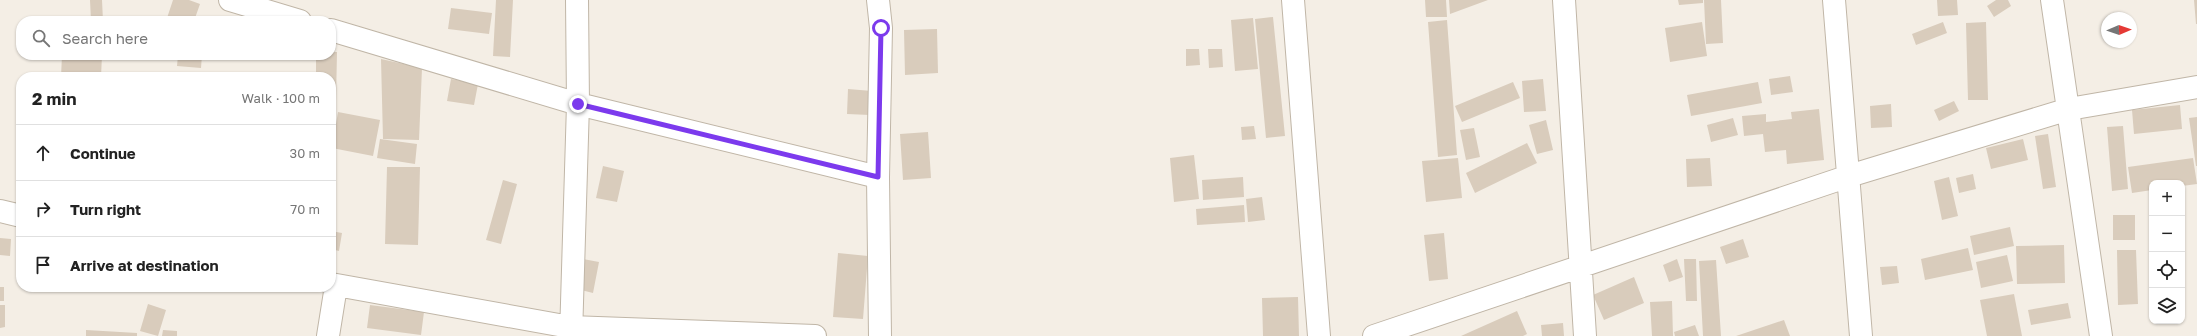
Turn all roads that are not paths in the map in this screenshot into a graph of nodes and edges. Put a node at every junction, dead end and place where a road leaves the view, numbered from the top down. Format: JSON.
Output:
{"nodes":[{"id":1,"x":230,"y":0,"type":"edge"},
{"id":2,"x":577,"y":0,"type":"edge"},
{"id":3,"x":878,"y":0,"type":"edge"},
{"id":4,"x":1293,"y":0,"type":"edge"},
{"id":5,"x":1564,"y":0,"type":"edge"},
{"id":6,"x":1834,"y":0,"type":"edge"},
{"id":7,"x":2052,"y":0,"type":"edge"},
{"id":8,"x":283,"y":16,"type":"edge"},
{"id":9,"x":336,"y":31,"type":"edge"},
{"id":10,"x":2197,"y":87,"type":"edge"},
{"id":11,"x":578,"y":104,"type":"junction"},
{"id":12,"x":2069,"y":108,"type":"junction"},
{"id":13,"x":1849,"y":176,"type":"junction"},
{"id":14,"x":878,"y":177,"type":"junction"},
{"id":15,"x":0,"y":211,"type":"edge"},
{"id":16,"x":16,"y":215,"type":"edge"},
{"id":17,"x":1581,"y":266,"type":"junction"},
{"id":18,"x":336,"y":285,"type":"edge"},
{"id":19,"x":333,"y":292,"type":"edge"},
{"id":20,"x":571,"y":331,"type":"edge"},
{"id":21,"x":328,"y":336,"type":"edge"},
{"id":22,"x":815,"y":336,"type":"edge"},
{"id":23,"x":880,"y":336,"type":"edge"},
{"id":24,"x":1319,"y":336,"type":"edge"},
{"id":25,"x":1374,"y":336,"type":"edge"},
{"id":26,"x":1585,"y":336,"type":"edge"},
{"id":27,"x":1861,"y":336,"type":"edge"},
{"id":28,"x":2101,"y":336,"type":"edge"}],
"edges":[{"from":1,"to":8,"type":"street"},
{"from":2,"to":11,"type":"street"},
{"from":3,"to":14,"type":"street"},
{"from":4,"to":24,"type":"street"},
{"from":5,"to":17,"type":"street"},
{"from":6,"to":13,"type":"street"},
{"from":7,"to":12,"type":"street"},
{"from":9,"to":11,"type":"street"},
{"from":10,"to":12,"type":"street"},
{"from":11,"to":14,"type":"street"},
{"from":11,"to":20,"type":"street"},
{"from":12,"to":13,"type":"street"},
{"from":12,"to":28,"type":"street"},
{"from":13,"to":17,"type":"street"},
{"from":13,"to":27,"type":"street"},
{"from":14,"to":23,"type":"street"},
{"from":15,"to":16,"type":"street"},
{"from":17,"to":25,"type":"street"},
{"from":17,"to":26,"type":"street"},
{"from":18,"to":20,"type":"street"},
{"from":19,"to":21,"type":"street"},
{"from":20,"to":22,"type":"street"}]}
